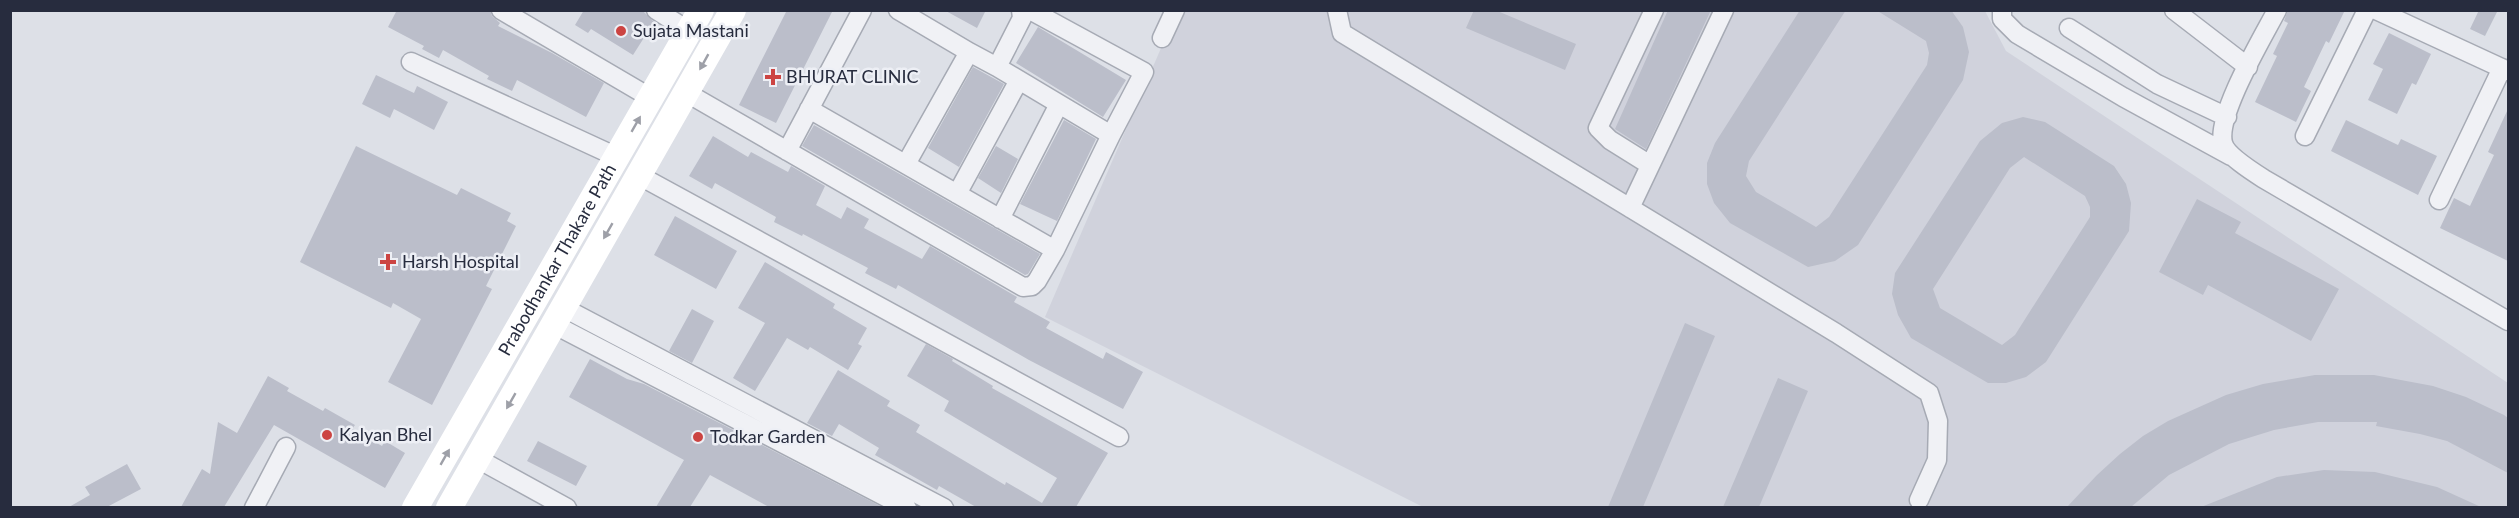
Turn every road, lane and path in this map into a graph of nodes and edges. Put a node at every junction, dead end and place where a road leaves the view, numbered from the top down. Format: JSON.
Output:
{"nodes":[{"id":1,"x":501,"y":10,"type":"edge"},
{"id":2,"x":656,"y":10,"type":"edge"},
{"id":3,"x":733,"y":10,"type":"edge"},
{"id":4,"x":862,"y":10,"type":"edge"},
{"id":5,"x":898,"y":10,"type":"edge"},
{"id":6,"x":1021,"y":10,"type":"edge"},
{"id":7,"x":1030,"y":10,"type":"edge"},
{"id":8,"x":1175,"y":10,"type":"edge"},
{"id":9,"x":1337,"y":10,"type":"edge"},
{"id":10,"x":1654,"y":10,"type":"edge"},
{"id":11,"x":1724,"y":10,"type":"edge"},
{"id":12,"x":2002,"y":10,"type":"edge"},
{"id":13,"x":2174,"y":10,"type":"edge"},
{"id":14,"x":2277,"y":10,"type":"edge"},
{"id":15,"x":2367,"y":10,"type":"edge"},
{"id":16,"x":2376,"y":10,"type":"edge"},
{"id":17,"x":695,"y":21,"type":"edge"},
{"id":18,"x":2069,"y":28,"type":"dead end"},
{"id":19,"x":1162,"y":38,"type":"dead end"},
{"id":20,"x":969,"y":52,"type":"junction"},
{"id":21,"x":411,"y":62,"type":"dead end"},
{"id":22,"x":997,"y":67,"type":"junction"},
{"id":23,"x":2248,"y":67,"type":"junction"},
{"id":24,"x":2505,"y":70,"type":"edge"},
{"id":25,"x":1019,"y":80,"type":"junction"},
{"id":26,"x":687,"y":93,"type":"junction"},
{"id":27,"x":651,"y":98,"type":"junction"},
{"id":28,"x":1059,"y":104,"type":"junction"},
{"id":29,"x":810,"y":109,"type":"junction"},
{"id":30,"x":2227,"y":117,"type":"junction"},
{"id":31,"x":1111,"y":135,"type":"junction"},
{"id":32,"x":2305,"y":136,"type":"dead end"},
{"id":33,"x":787,"y":151,"type":"junction"},
{"id":34,"x":617,"y":157,"type":"junction"},
{"id":35,"x":2235,"y":158,"type":"junction"},
{"id":36,"x":906,"y":164,"type":"junction"},
{"id":37,"x":1650,"y":165,"type":"junction"},
{"id":38,"x":640,"y":176,"type":"junction"},
{"id":39,"x":957,"y":194,"type":"junction"},
{"id":40,"x":2439,"y":200,"type":"dead end"},
{"id":41,"x":1630,"y":208,"type":"junction"},
{"id":42,"x":1000,"y":219,"type":"junction"},
{"id":43,"x":1055,"y":250,"type":"junction"},
{"id":44,"x":560,"y":316,"type":"junction"},
{"id":45,"x":2508,"y":321,"type":"edge"},
{"id":46,"x":1119,"y":437,"type":"dead end"},
{"id":47,"x":286,"y":447,"type":"dead end"},
{"id":48,"x":478,"y":459,"type":"junction"},
{"id":49,"x":1918,"y":500,"type":"dead end"},
{"id":50,"x":254,"y":507,"type":"edge"},
{"id":51,"x":415,"y":507,"type":"edge"},
{"id":52,"x":449,"y":507,"type":"edge"},
{"id":53,"x":567,"y":507,"type":"edge"},
{"id":54,"x":908,"y":507,"type":"edge"},
{"id":55,"x":944,"y":507,"type":"edge"}],
"edges":[{"from":1,"to":27,"type":"street"},
{"from":2,"to":17,"type":"street"},
{"from":3,"to":26,"type":"main road","name":"Prabodhankar Thakare Path","one_way":true},
{"from":4,"to":29,"type":"street"},
{"from":5,"to":20,"type":"street"},
{"from":6,"to":22,"type":"street"},
{"from":7,"to":31,"type":"street"},
{"from":8,"to":19,"type":"street"},
{"from":9,"to":41,"type":"street"},
{"from":10,"to":37,"type":"street"},
{"from":11,"to":37,"type":"street"},
{"from":12,"to":35,"type":"street"},
{"from":13,"to":23,"type":"street"},
{"from":14,"to":23,"type":"street"},
{"from":15,"to":32,"type":"street"},
{"from":16,"to":24,"type":"street"},
{"from":17,"to":27,"type":"main road","name":"Prabodhankar Thakare Path"},
{"from":18,"to":30,"type":"street"},
{"from":20,"to":22,"type":"street"},
{"from":20,"to":36,"type":"street"},
{"from":21,"to":34,"type":"street"},
{"from":22,"to":25,"type":"street"},
{"from":23,"to":30,"type":"street"},
{"from":24,"to":40,"type":"street"},
{"from":25,"to":28,"type":"street"},
{"from":25,"to":39,"type":"street"},
{"from":26,"to":33,"type":"street"},
{"from":26,"to":38,"type":"main road","name":"Prabodhankar Thakare Path"},
{"from":34,"to":27,"type":"main road","name":"Prabodhankar Thakare Path","one_way":true},
{"from":28,"to":31,"type":"street"},
{"from":28,"to":42,"type":"street"},
{"from":29,"to":33,"type":"street"},
{"from":29,"to":36,"type":"street"},
{"from":30,"to":35,"type":"street"},
{"from":31,"to":43,"type":"street"},
{"from":33,"to":43,"type":"street"},
{"from":51,"to":34,"type":"main road","name":"Prabodhankar Thakare Path","one_way":true},
{"from":35,"to":45,"type":"street"},
{"from":36,"to":39,"type":"street"},
{"from":37,"to":41,"type":"street"},
{"from":38,"to":44,"type":"main road","name":"Prabodhankar Thakare Path","one_way":true},
{"from":38,"to":46,"type":"street"},
{"from":39,"to":42,"type":"street"},
{"from":41,"to":49,"type":"street"},
{"from":42,"to":43,"type":"street"},
{"from":44,"to":48,"type":"main road","name":"Prabodhankar Thakare Path","one_way":true},
{"from":44,"to":54,"type":"street"},
{"from":44,"to":55,"type":"street"},
{"from":47,"to":50,"type":"street"},
{"from":48,"to":52,"type":"main road","name":"Prabodhankar Thakare Path"},
{"from":48,"to":53,"type":"street"}]}
